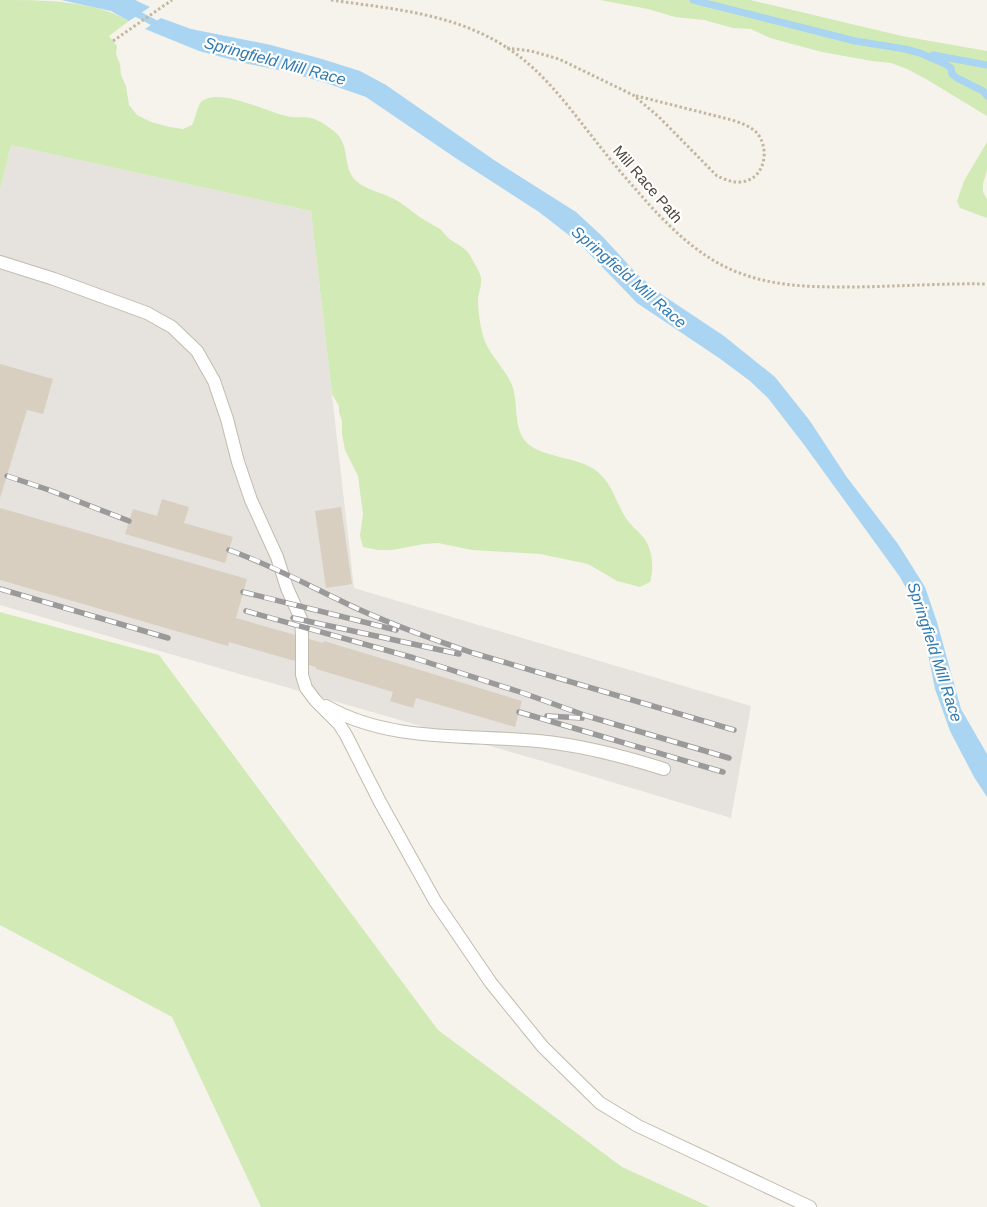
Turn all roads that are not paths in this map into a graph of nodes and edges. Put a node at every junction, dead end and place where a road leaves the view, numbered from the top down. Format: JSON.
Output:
{"nodes":[{"id":1,"x":0,"y":262,"type":"edge"},
{"id":2,"x":315,"y":700,"type":"junction"},
{"id":3,"x":664,"y":769,"type":"dead end"},
{"id":4,"x":810,"y":1207,"type":"edge"}],
"edges":[{"from":1,"to":2,"type":"lane"},
{"from":2,"to":3,"type":"lane"},
{"from":2,"to":4,"type":"lane"}]}
